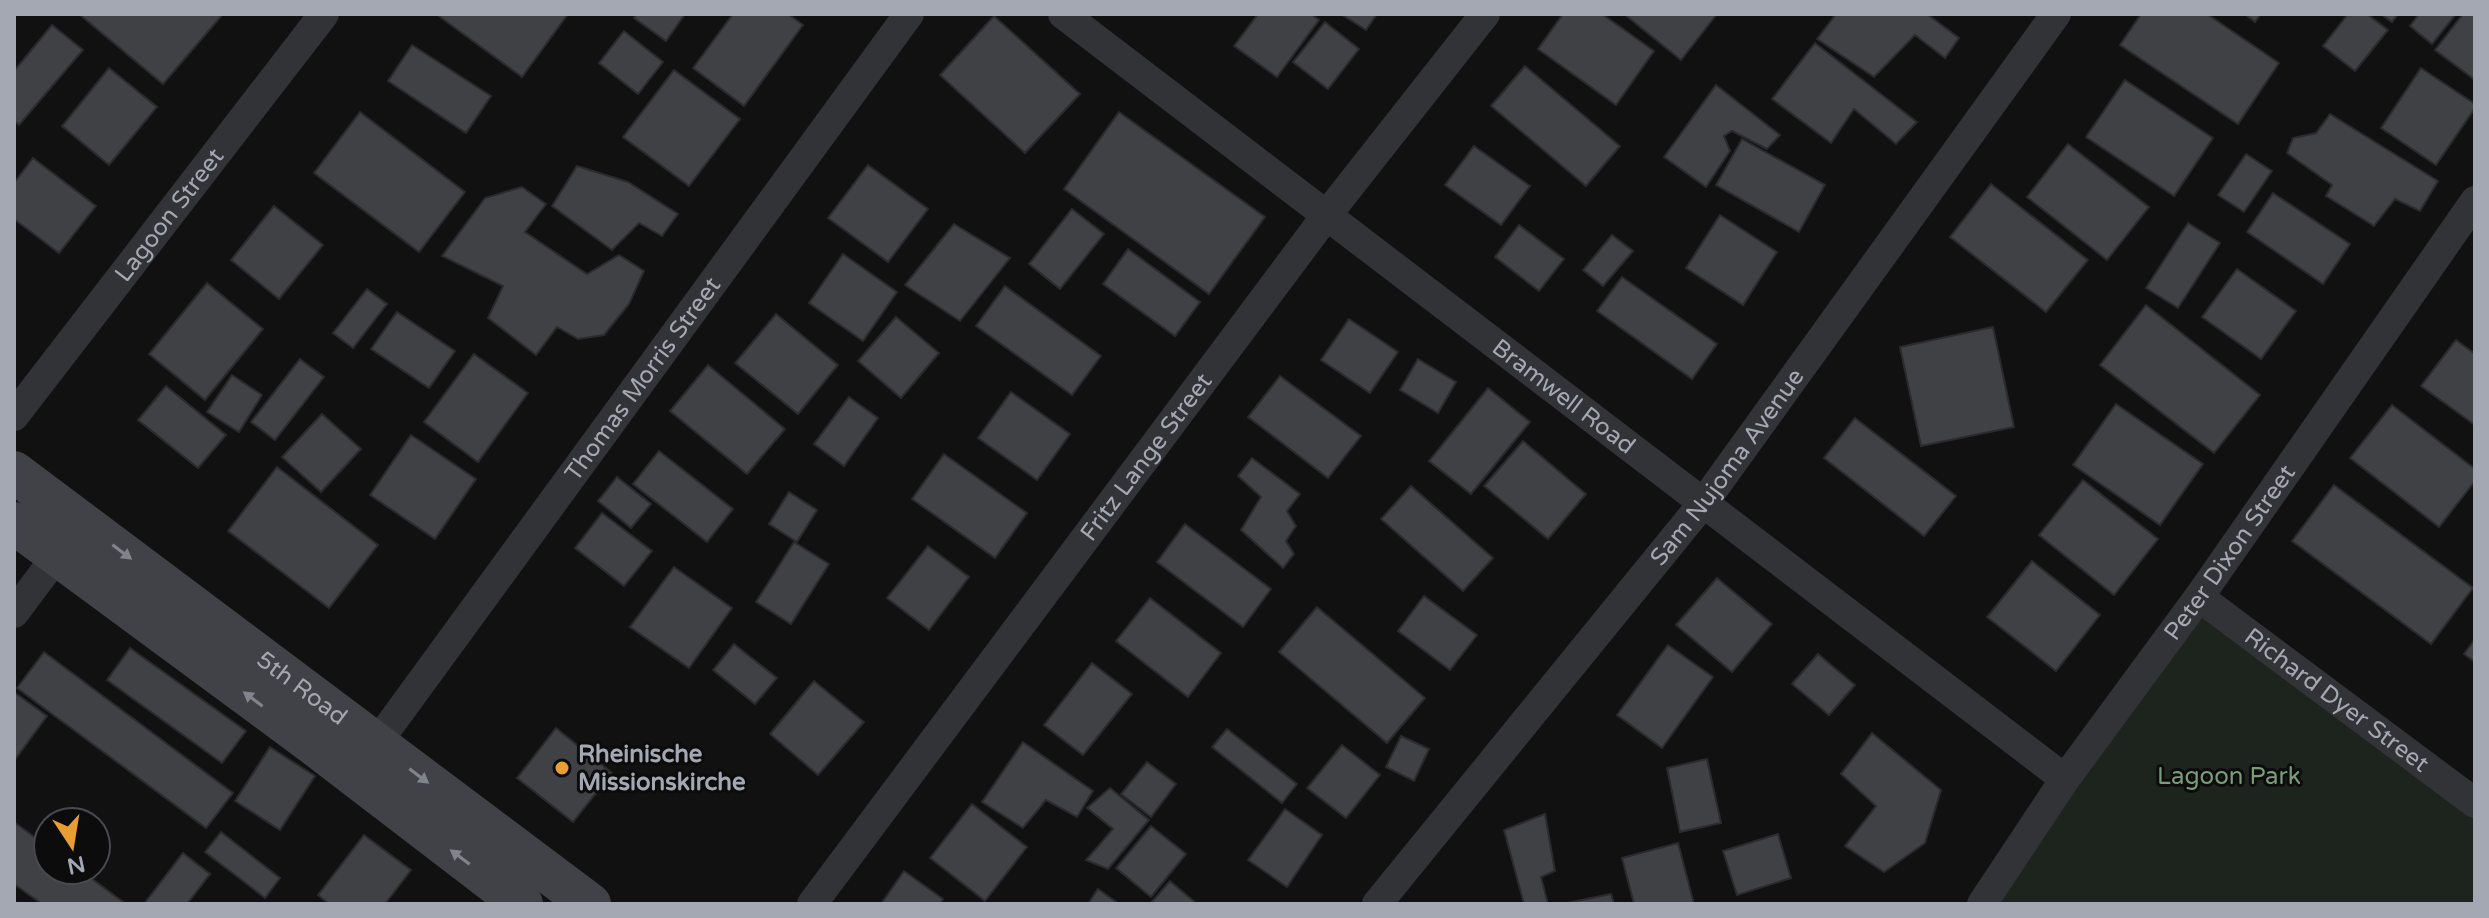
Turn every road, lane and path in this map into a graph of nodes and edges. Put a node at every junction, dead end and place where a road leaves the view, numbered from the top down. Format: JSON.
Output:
{"nodes":[{"id":1,"x":324,"y":14,"type":"edge"},
{"id":2,"x":909,"y":14,"type":"edge"},
{"id":3,"x":1063,"y":14,"type":"edge"},
{"id":4,"x":1485,"y":14,"type":"edge"},
{"id":5,"x":2056,"y":14,"type":"edge"},
{"id":6,"x":2475,"y":201,"type":"edge"},
{"id":7,"x":1326,"y":216,"type":"junction"},
{"id":8,"x":14,"y":416,"type":"edge"},
{"id":9,"x":14,"y":472,"type":"edge"},
{"id":10,"x":1704,"y":502,"type":"junction"},
{"id":11,"x":83,"y":522,"type":"junction"},
{"id":12,"x":14,"y":523,"type":"edge"},
{"id":13,"x":57,"y":555,"type":"junction"},
{"id":14,"x":2199,"y":597,"type":"junction"},
{"id":15,"x":14,"y":613,"type":"edge"},
{"id":16,"x":376,"y":744,"type":"junction"},
{"id":17,"x":2065,"y":779,"type":"junction"},
{"id":18,"x":2475,"y":803,"type":"edge"},
{"id":19,"x":519,"y":892,"type":"edge"},
{"id":20,"x":590,"y":904,"type":"edge"},
{"id":21,"x":812,"y":904,"type":"edge"},
{"id":22,"x":1377,"y":904,"type":"edge"},
{"id":23,"x":1982,"y":904,"type":"edge"}],
"edges":[{"from":1,"to":8,"type":"street","name":"Lagoon Street"},
{"from":2,"to":16,"type":"street","name":"Thomas Morris Street"},
{"from":3,"to":7,"type":"street","name":"Bramwell Road"},
{"from":4,"to":7,"type":"street","name":"Fritz Lange Street"},
{"from":5,"to":10,"type":"street","name":"Sam Nujoma Avenue"},
{"from":6,"to":14,"type":"street","name":"Peter Dixon Street"},
{"from":7,"to":10,"type":"street","name":"Bramwell Road"},
{"from":7,"to":21,"type":"street","name":"Fritz Lange Street"},
{"from":9,"to":11,"type":"main road","name":"5th Road"},
{"from":10,"to":17,"type":"street","name":"Bramwell Road"},
{"from":10,"to":22,"type":"street","name":"Sam Nujoma Avenue"},
{"from":11,"to":13,"type":"street"},
{"from":11,"to":16,"type":"main road","name":"5th Road","one_way":true},
{"from":12,"to":13,"type":"main road","name":"5th Road"},
{"from":13,"to":15,"type":"street"},
{"from":19,"to":13,"type":"main road","name":"5th Road","one_way":true},
{"from":14,"to":17,"type":"street","name":"Peter Dixon Street"},
{"from":14,"to":18,"type":"street","name":"Richard Dyer Street"},
{"from":16,"to":19,"type":"main road","name":"5th Road","one_way":true},
{"from":17,"to":23,"type":"street","name":"Peter Dixon Street"},
{"from":19,"to":20,"type":"main road","name":"5th Road"}]}
